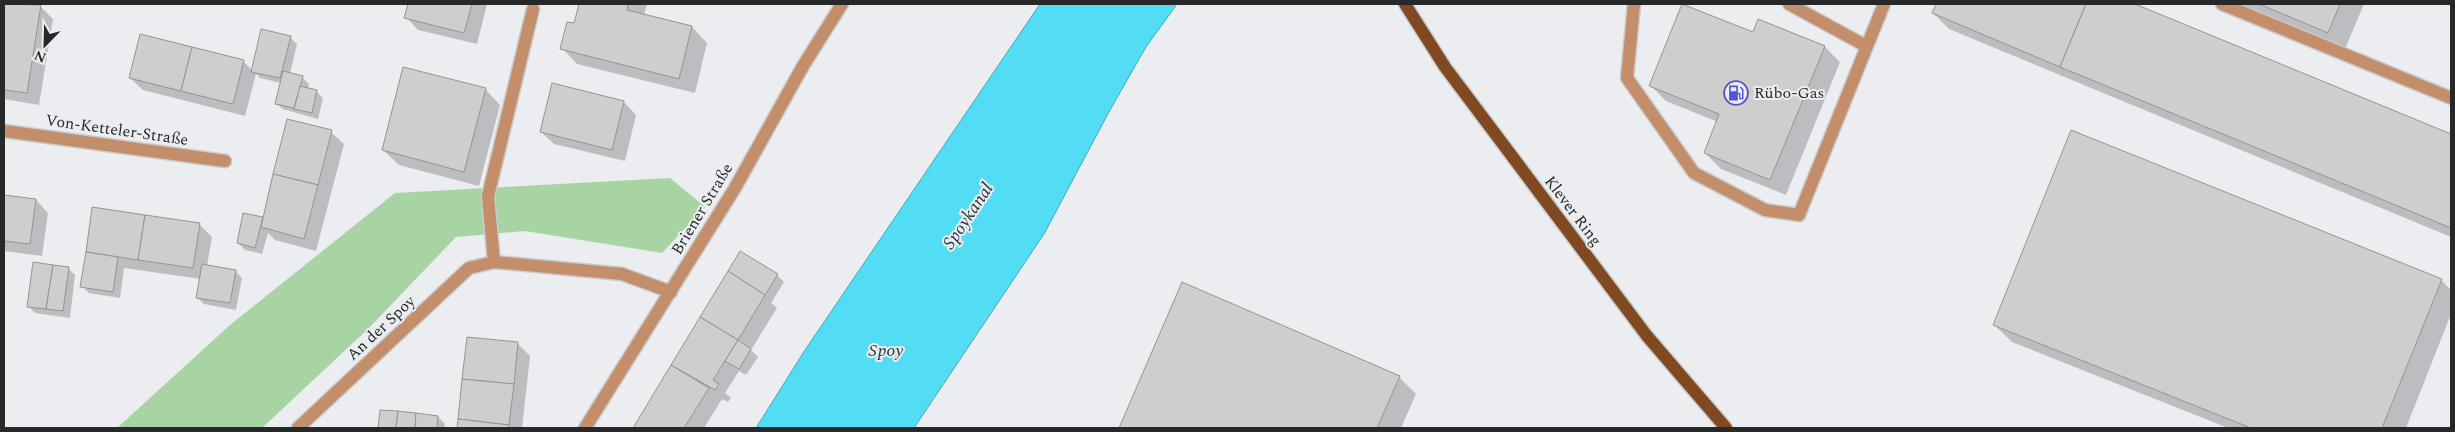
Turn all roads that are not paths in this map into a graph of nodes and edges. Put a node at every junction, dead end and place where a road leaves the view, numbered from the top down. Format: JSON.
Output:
{"nodes":[{"id":1,"x":842,"y":4,"type":"edge"},
{"id":2,"x":1405,"y":4,"type":"edge"},
{"id":3,"x":1634,"y":4,"type":"edge"},
{"id":4,"x":1789,"y":4,"type":"edge"},
{"id":5,"x":1884,"y":4,"type":"edge"},
{"id":6,"x":2222,"y":4,"type":"edge"},
{"id":7,"x":533,"y":9,"type":"dead end"},
{"id":8,"x":1866,"y":46,"type":"junction"},
{"id":9,"x":2451,"y":98,"type":"edge"},
{"id":10,"x":4,"y":131,"type":"edge"},
{"id":11,"x":225,"y":161,"type":"dead end"},
{"id":12,"x":494,"y":262,"type":"junction"},
{"id":13,"x":671,"y":292,"type":"junction"},
{"id":14,"x":298,"y":428,"type":"edge"},
{"id":15,"x":585,"y":428,"type":"edge"},
{"id":16,"x":1726,"y":428,"type":"edge"}],
"edges":[{"from":1,"to":13,"type":"street","name":"Briener Straße"},
{"from":2,"to":16,"type":"main road","name":"Klever Ring"},
{"from":3,"to":8,"type":"street"},
{"from":4,"to":8,"type":"street"},
{"from":5,"to":8,"type":"street"},
{"from":6,"to":9,"type":"street"},
{"from":7,"to":12,"type":"street"},
{"from":10,"to":11,"type":"street","name":"Von-Ketteler-Straße"},
{"from":12,"to":13,"type":"street","name":"An der Spoy"},
{"from":12,"to":14,"type":"street","name":"An der Spoy"},
{"from":13,"to":15,"type":"street","name":"Briener Straße"}]}
